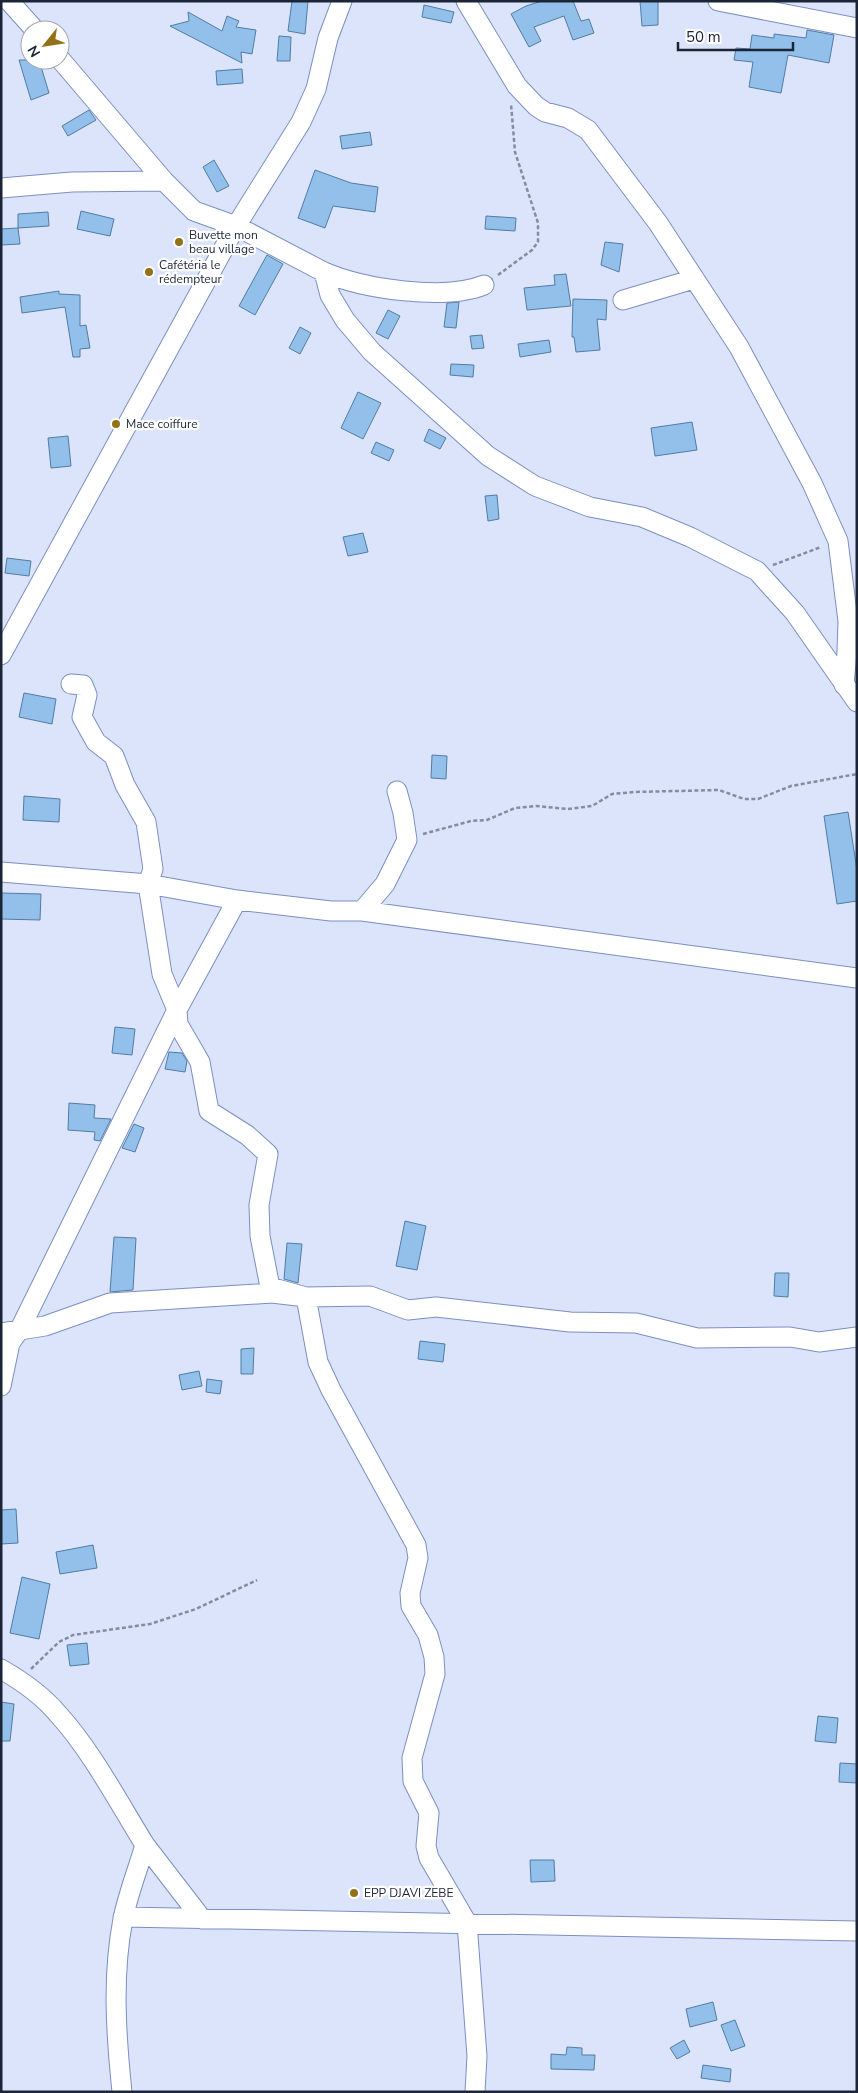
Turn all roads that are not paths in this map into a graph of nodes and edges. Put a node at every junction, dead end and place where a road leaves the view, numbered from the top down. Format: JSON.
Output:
{"nodes":[{"id":1,"x":9,"y":1,"type":"edge"},
{"id":2,"x":342,"y":1,"type":"edge"},
{"id":3,"x":466,"y":1,"type":"edge"},
{"id":4,"x":718,"y":1,"type":"edge"},
{"id":5,"x":26,"y":20,"type":"edge"},
{"id":6,"x":857,"y":28,"type":"edge"},
{"id":7,"x":69,"y":70,"type":"edge"},
{"id":8,"x":164,"y":181,"type":"junction"},
{"id":9,"x":1,"y":188,"type":"edge"},
{"id":10,"x":236,"y":226,"type":"junction"},
{"id":11,"x":324,"y":272,"type":"junction"},
{"id":12,"x":694,"y":279,"type":"junction"},
{"id":13,"x":484,"y":285,"type":"road end"},
{"id":14,"x":623,"y":300,"type":"dead end"},
{"id":15,"x":3,"y":643,"type":"edge"},
{"id":16,"x":71,"y":684,"type":"dead end"},
{"id":17,"x":844,"y":686,"type":"junction"},
{"id":18,"x":857,"y":702,"type":"edge"},
{"id":19,"x":397,"y":791,"type":"dead end"},
{"id":20,"x":1,"y":872,"type":"edge"},
{"id":21,"x":154,"y":879,"type":"junction"},
{"id":22,"x":237,"y":900,"type":"junction"},
{"id":23,"x":362,"y":911,"type":"junction"},
{"id":24,"x":854,"y":981,"type":"edge"},
{"id":25,"x":177,"y":1010,"type":"junction"},
{"id":26,"x":306,"y":1298,"type":"junction"},
{"id":27,"x":20,"y":1329,"type":"junction"},
{"id":28,"x":1,"y":1333,"type":"edge"},
{"id":29,"x":857,"y":1337,"type":"edge"},
{"id":30,"x":1,"y":1386,"type":"edge"},
{"id":31,"x":1,"y":1669,"type":"edge"},
{"id":32,"x":145,"y":1845,"type":"junction"},
{"id":33,"x":123,"y":1917,"type":"junction"},
{"id":34,"x":202,"y":1919,"type":"junction"},
{"id":35,"x":467,"y":1923,"type":"junction"},
{"id":36,"x":857,"y":1932,"type":"edge"},
{"id":37,"x":122,"y":2092,"type":"edge"},
{"id":38,"x":475,"y":2092,"type":"edge"}],
"edges":[{"from":1,"to":5,"type":"street"},
{"from":2,"to":10,"type":"street"},
{"from":3,"to":12,"type":"street"},
{"from":4,"to":6,"type":"street"},
{"from":7,"to":8,"type":"street"},
{"from":8,"to":9,"type":"street"},
{"from":8,"to":10,"type":"street"},
{"from":10,"to":11,"type":"street"},
{"from":10,"to":15,"type":"street"},
{"from":11,"to":13,"type":"street"},
{"from":11,"to":17,"type":"street"},
{"from":12,"to":14,"type":"street"},
{"from":12,"to":17,"type":"street"},
{"from":16,"to":21,"type":"street"},
{"from":17,"to":18,"type":"street"},
{"from":19,"to":23,"type":"street"},
{"from":20,"to":21,"type":"street"},
{"from":21,"to":22,"type":"street"},
{"from":21,"to":25,"type":"street"},
{"from":22,"to":23,"type":"street"},
{"from":22,"to":25,"type":"street"},
{"from":23,"to":24,"type":"street"},
{"from":25,"to":26,"type":"street"},
{"from":25,"to":27,"type":"street"},
{"from":26,"to":27,"type":"street"},
{"from":26,"to":29,"type":"street"},
{"from":26,"to":35,"type":"street"},
{"from":27,"to":28,"type":"street"},
{"from":27,"to":30,"type":"street"},
{"from":31,"to":32,"type":"street"},
{"from":32,"to":33,"type":"street"},
{"from":32,"to":34,"type":"street"},
{"from":33,"to":34,"type":"street"},
{"from":33,"to":37,"type":"street"},
{"from":34,"to":35,"type":"street"},
{"from":35,"to":36,"type":"street"},
{"from":35,"to":38,"type":"street"}]}
